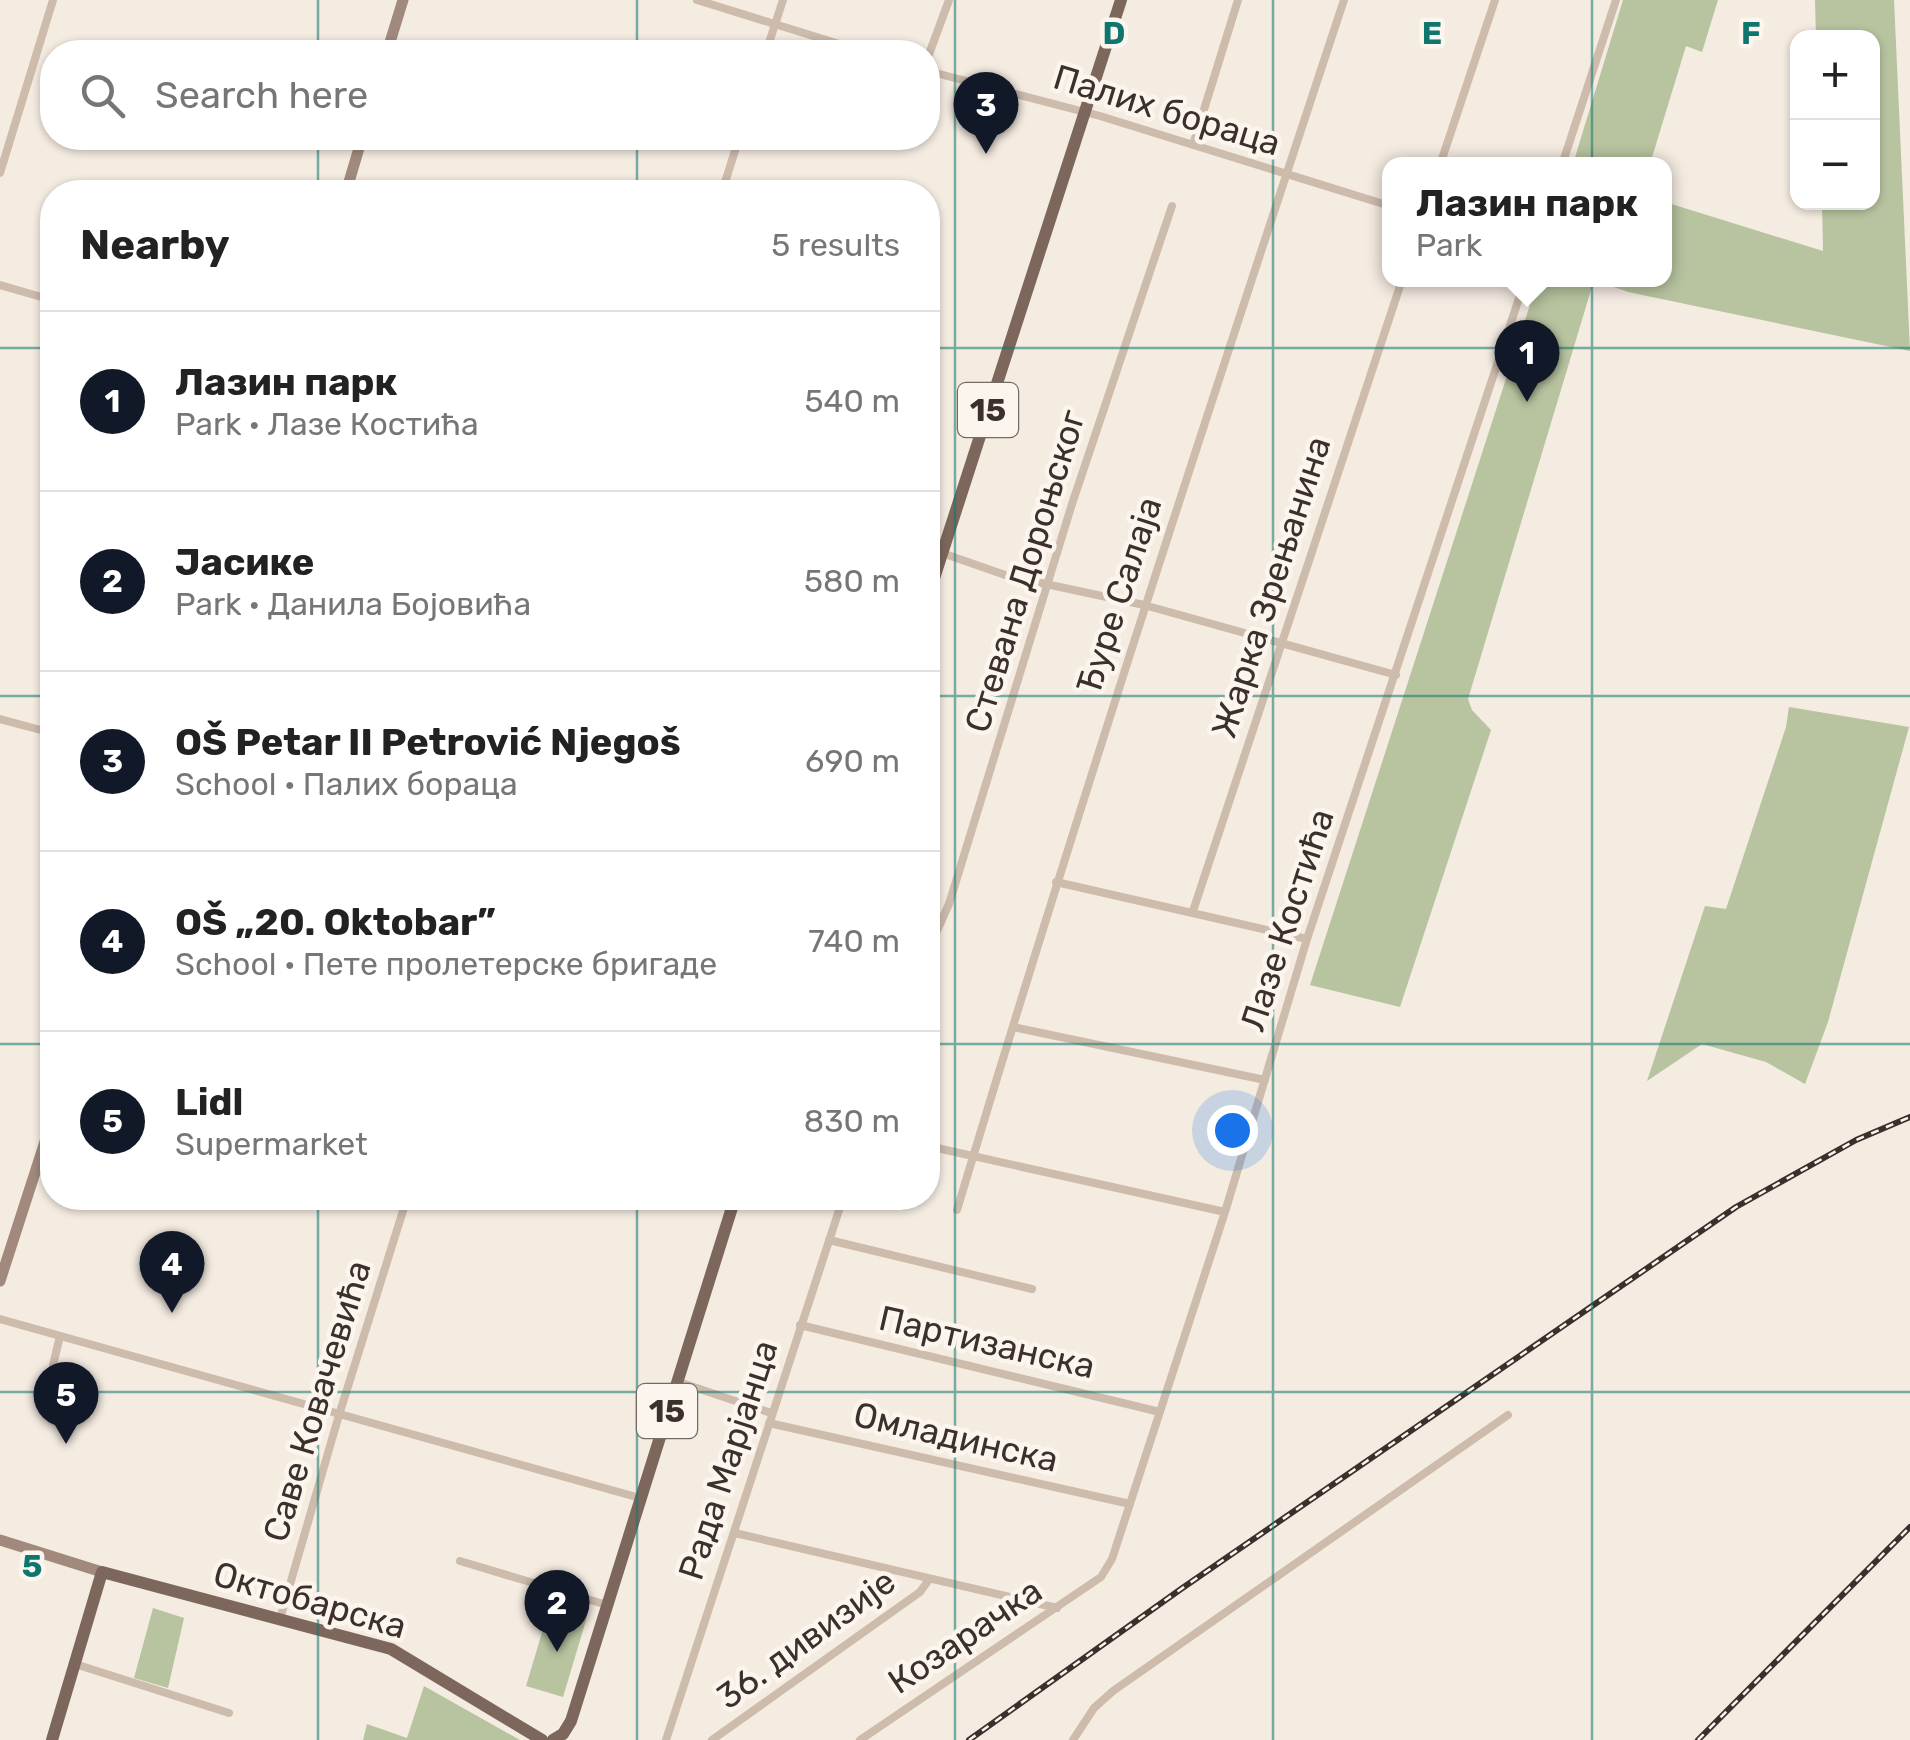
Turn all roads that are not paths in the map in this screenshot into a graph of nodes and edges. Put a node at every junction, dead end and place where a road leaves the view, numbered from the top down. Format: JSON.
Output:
{"nodes":[{"id":1,"x":53,"y":0,"type":"edge"},
{"id":2,"x":403,"y":0,"type":"edge"},
{"id":3,"x":697,"y":0,"type":"edge"},
{"id":4,"x":783,"y":0,"type":"edge"},
{"id":5,"x":950,"y":0,"type":"edge"},
{"id":6,"x":1121,"y":0,"type":"edge"},
{"id":7,"x":1238,"y":0,"type":"edge"},
{"id":8,"x":1344,"y":0,"type":"edge"},
{"id":9,"x":1495,"y":0,"type":"edge"},
{"id":10,"x":1616,"y":0,"type":"edge"},
{"id":11,"x":776,"y":26,"type":"junction"},
{"id":12,"x":41,"y":40,"type":"edge"},
{"id":13,"x":391,"y":40,"type":"edge"},
{"id":14,"x":771,"y":40,"type":"edge"},
{"id":15,"x":824,"y":40,"type":"edge"},
{"id":16,"x":935,"y":40,"type":"edge"},
{"id":17,"x":40,"y":43,"type":"edge"},
{"id":18,"x":940,"y":74,"type":"edge"},
{"id":19,"x":1084,"y":112,"type":"junction"},
{"id":20,"x":1192,"y":145,"type":"junction"},
{"id":21,"x":358,"y":150,"type":"edge"},
{"id":22,"x":735,"y":150,"type":"edge"},
{"id":23,"x":1442,"y":157,"type":"edge"},
{"id":24,"x":1564,"y":157,"type":"edge"},
{"id":25,"x":0,"y":174,"type":"edge"},
{"id":26,"x":1286,"y":174,"type":"junction"},
{"id":27,"x":350,"y":180,"type":"edge"},
{"id":28,"x":726,"y":180,"type":"edge"},
{"id":29,"x":1382,"y":204,"type":"edge"},
{"id":30,"x":1172,"y":206,"type":"dead end"},
{"id":31,"x":0,"y":285,"type":"edge"},
{"id":32,"x":1400,"y":287,"type":"edge"},
{"id":33,"x":1523,"y":287,"type":"edge"},
{"id":34,"x":40,"y":297,"type":"edge"},
{"id":35,"x":942,"y":550,"type":"junction"},
{"id":36,"x":940,"y":557,"type":"edge"},
{"id":37,"x":1048,"y":586,"type":"junction"},
{"id":38,"x":1144,"y":605,"type":"junction"},
{"id":39,"x":1282,"y":642,"type":"junction"},
{"id":40,"x":1396,"y":675,"type":"junction"},
{"id":41,"x":0,"y":719,"type":"edge"},
{"id":42,"x":40,"y":730,"type":"edge"},
{"id":43,"x":1056,"y":882,"type":"junction"},
{"id":44,"x":1192,"y":911,"type":"junction"},
{"id":45,"x":940,"y":929,"type":"edge"},
{"id":46,"x":1307,"y":939,"type":"junction"},
{"id":47,"x":1013,"y":1027,"type":"junction"},
{"id":48,"x":1266,"y":1080,"type":"junction"},
{"id":49,"x":940,"y":1149,"type":"edge"},
{"id":50,"x":40,"y":1157,"type":"edge"},
{"id":51,"x":972,"y":1158,"type":"junction"},
{"id":52,"x":404,"y":1210,"type":"edge"},
{"id":53,"x":731,"y":1210,"type":"edge"},
{"id":54,"x":839,"y":1210,"type":"edge"},
{"id":55,"x":957,"y":1210,"type":"dead end"},
{"id":56,"x":1225,"y":1212,"type":"junction"},
{"id":57,"x":829,"y":1240,"type":"junction"},
{"id":58,"x":0,"y":1280,"type":"edge"},
{"id":59,"x":1032,"y":1290,"type":"dead end"},
{"id":60,"x":0,"y":1319,"type":"edge"},
{"id":61,"x":800,"y":1325,"type":"junction"},
{"id":62,"x":60,"y":1336,"type":"junction"},
{"id":63,"x":53,"y":1365,"type":"dead end"},
{"id":64,"x":676,"y":1381,"type":"junction"},
{"id":65,"x":1160,"y":1412,"type":"junction"},
{"id":66,"x":339,"y":1415,"type":"junction"},
{"id":67,"x":1508,"y":1415,"type":"dead end"},
{"id":68,"x":770,"y":1418,"type":"junction"},
{"id":69,"x":640,"y":1498,"type":"junction"},
{"id":70,"x":1130,"y":1504,"type":"junction"},
{"id":71,"x":735,"y":1534,"type":"junction"},
{"id":72,"x":0,"y":1540,"type":"edge"},
{"id":73,"x":460,"y":1561,"type":"dead end"},
{"id":74,"x":102,"y":1572,"type":"junction"},
{"id":75,"x":1101,"y":1577,"type":"joint"},
{"id":76,"x":928,"y":1581,"type":"junction"},
{"id":77,"x":607,"y":1605,"type":"junction"},
{"id":78,"x":1057,"y":1608,"type":"junction"},
{"id":79,"x":280,"y":1620,"type":"junction"},
{"id":80,"x":75,"y":1664,"type":"junction"},
{"id":81,"x":229,"y":1713,"type":"dead end"},
{"id":82,"x":556,"y":1739,"type":"edge"},
{"id":83,"x":52,"y":1740,"type":"edge"},
{"id":84,"x":542,"y":1740,"type":"edge"},
{"id":85,"x":666,"y":1740,"type":"edge"},
{"id":86,"x":712,"y":1740,"type":"edge"},
{"id":87,"x":860,"y":1740,"type":"edge"},
{"id":88,"x":1073,"y":1740,"type":"edge"}],
"edges":[{"from":1,"to":12,"type":"street"},
{"from":2,"to":13,"type":"street"},
{"from":3,"to":11,"type":"street"},
{"from":4,"to":11,"type":"street"},
{"from":5,"to":16,"type":"street"},
{"from":6,"to":19,"type":"main road","number":"15"},
{"from":7,"to":20,"type":"street"},
{"from":8,"to":26,"type":"street","name":"Ђуре Салаја"},
{"from":9,"to":23,"type":"street"},
{"from":10,"to":24,"type":"street"},
{"from":11,"to":14,"type":"street"},
{"from":11,"to":15,"type":"street"},
{"from":17,"to":25,"type":"street"},
{"from":18,"to":19,"type":"street","name":"Палих бораца"},
{"from":19,"to":20,"type":"street","name":"Палих бораца"},
{"from":19,"to":35,"type":"main road","number":"15"},
{"from":20,"to":26,"type":"street","name":"Палих бораца"},
{"from":21,"to":27,"type":"street"},
{"from":22,"to":28,"type":"street"},
{"from":26,"to":29,"type":"street","name":"Палих бораца"},
{"from":26,"to":38,"type":"street","name":"Ђуре Салаја"},
{"from":30,"to":37,"type":"street","name":"Стевана Дороњског"},
{"from":31,"to":34,"type":"street"},
{"from":32,"to":39,"type":"street","name":"Жарка Зрењанина"},
{"from":33,"to":40,"type":"street","name":"Лазе Костића"},
{"from":35,"to":36,"type":"main road","number":"15"},
{"from":35,"to":37,"type":"street"},
{"from":37,"to":38,"type":"street"},
{"from":37,"to":45,"type":"street","name":"Стевана Дороњског"},
{"from":38,"to":39,"type":"street"},
{"from":38,"to":43,"type":"street","name":"Ђуре Салаја"},
{"from":39,"to":40,"type":"street"},
{"from":39,"to":44,"type":"street","name":"Жарка Зрењанина"},
{"from":40,"to":46,"type":"street","name":"Лазе Костића"},
{"from":41,"to":42,"type":"street"},
{"from":43,"to":44,"type":"street"},
{"from":43,"to":47,"type":"street","name":"Ђуре Салаја"},
{"from":44,"to":46,"type":"street"},
{"from":46,"to":48,"type":"street","name":"Лазе Костића"},
{"from":47,"to":48,"type":"street"},
{"from":47,"to":51,"type":"street","name":"Ђуре Салаја"},
{"from":48,"to":56,"type":"street","name":"Лазе Костића"},
{"from":49,"to":51,"type":"street"},
{"from":50,"to":58,"type":"street"},
{"from":51,"to":55,"type":"street","name":"Ђуре Салаја"},
{"from":51,"to":56,"type":"street"},
{"from":52,"to":66,"type":"street","name":"Саве Ковачевића"},
{"from":53,"to":64,"type":"main road","number":"15"},
{"from":54,"to":57,"type":"street","name":"Рада Марјанца"},
{"from":56,"to":65,"type":"street","name":"Лазе Костића"},
{"from":57,"to":59,"type":"street"},
{"from":57,"to":61,"type":"street","name":"Рада Марјанца"},
{"from":60,"to":62,"type":"street"},
{"from":61,"to":65,"type":"street","name":"Партизанска"},
{"from":61,"to":68,"type":"street","name":"Рада Марјанца"},
{"from":62,"to":63,"type":"street"},
{"from":62,"to":66,"type":"street"},
{"from":64,"to":68,"type":"street","name":"Омладинска"},
{"from":64,"to":69,"type":"main road","number":"15"},
{"from":65,"to":70,"type":"street","name":"Лазе Костића"},
{"from":66,"to":69,"type":"street"},
{"from":66,"to":79,"type":"street","name":"Саве Ковачевића"},
{"from":67,"to":88,"type":"street"},
{"from":68,"to":70,"type":"street","name":"Омладинска"},
{"from":68,"to":71,"type":"street","name":"Рада Марјанца"},
{"from":69,"to":77,"type":"main road","number":"15"},
{"from":70,"to":75,"type":"street","name":"Лазе Костића"},
{"from":71,"to":76,"type":"street"},
{"from":71,"to":85,"type":"street","name":"Рада Марјанца"},
{"from":72,"to":74,"type":"street"},
{"from":73,"to":77,"type":"street"},
{"from":74,"to":79,"type":"main road","name":"Октобарска"},
{"from":74,"to":80,"type":"main road"},
{"from":75,"to":78,"type":"street","name":"Козарачка"},
{"from":76,"to":78,"type":"street"},
{"from":76,"to":86,"type":"street","name":"36. дивизије"},
{"from":77,"to":82,"type":"main road","number":"15"},
{"from":78,"to":87,"type":"street","name":"Козарачка"},
{"from":79,"to":84,"type":"main road","name":"Октобарска"},
{"from":80,"to":81,"type":"street"},
{"from":80,"to":83,"type":"main road"}]}
